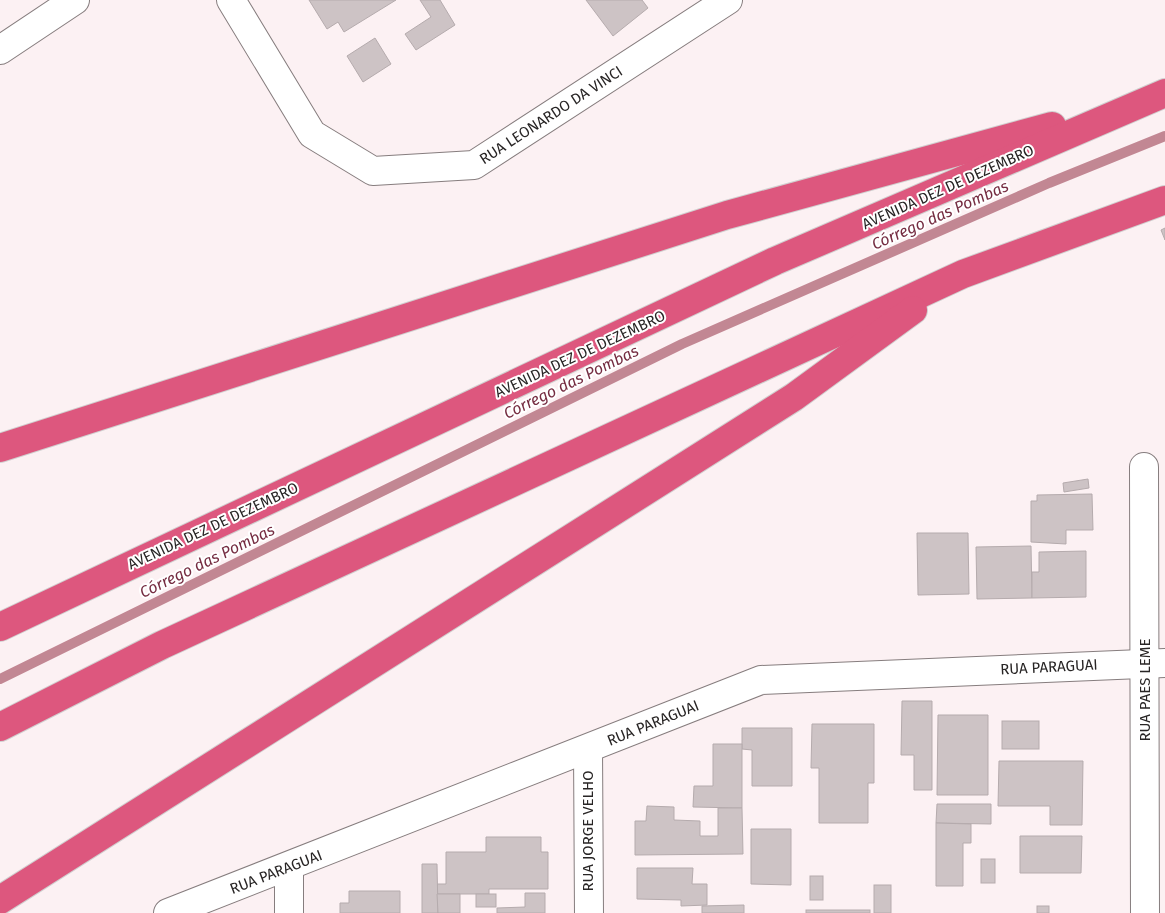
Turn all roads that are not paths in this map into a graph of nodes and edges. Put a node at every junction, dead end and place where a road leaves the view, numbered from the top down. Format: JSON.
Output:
{"nodes":[{"id":1,"x":75,"y":0,"type":"edge"},
{"id":2,"x":230,"y":0,"type":"edge"},
{"id":3,"x":728,"y":0,"type":"edge"},
{"id":4,"x":0,"y":50,"type":"edge"},
{"id":5,"x":1165,"y":93,"type":"edge"},
{"id":6,"x":1138,"y":103,"type":"junction"},
{"id":7,"x":1165,"y":200,"type":"edge"},
{"id":8,"x":963,"y":274,"type":"junction"},
{"id":9,"x":0,"y":448,"type":"edge"},
{"id":10,"x":1144,"y":467,"type":"dead end"},
{"id":11,"x":0,"y":627,"type":"edge"},
{"id":12,"x":1155,"y":663,"type":"edge"},
{"id":13,"x":0,"y":727,"type":"edge"},
{"id":14,"x":588,"y":749,"type":"junction"},
{"id":15,"x":289,"y":867,"type":"junction"},
{"id":16,"x":0,"y":900,"type":"edge"},
{"id":17,"x":168,"y":913,"type":"edge"},
{"id":18,"x":289,"y":913,"type":"edge"},
{"id":19,"x":589,"y":913,"type":"edge"},
{"id":20,"x":1145,"y":913,"type":"edge"}],
"edges":[{"from":1,"to":4,"type":"street"},
{"from":2,"to":3,"type":"street","name":"RUA LEONARDO DA VINCI"},
{"from":5,"to":6,"type":"highway","name":"AVENIDA DEZ DE DEZEMBRO"},
{"from":6,"to":9,"type":"highway"},
{"from":6,"to":11,"type":"highway","name":"AVENIDA DEZ DE DEZEMBRO"},
{"from":7,"to":8,"type":"highway"},
{"from":8,"to":13,"type":"highway"},
{"from":8,"to":16,"type":"highway"},
{"from":10,"to":12,"type":"street","name":"RUA PAES LEME"},
{"from":12,"to":14,"type":"street","name":"RUA PARAGUAI"},
{"from":12,"to":20,"type":"street","name":"RUA PAES LEME"},
{"from":14,"to":15,"type":"street","name":"RUA PARAGUAI"},
{"from":14,"to":19,"type":"street","name":"RUA JORGE VELHO"},
{"from":15,"to":17,"type":"street","name":"RUA PARAGUAI"},
{"from":15,"to":18,"type":"street"}]}
